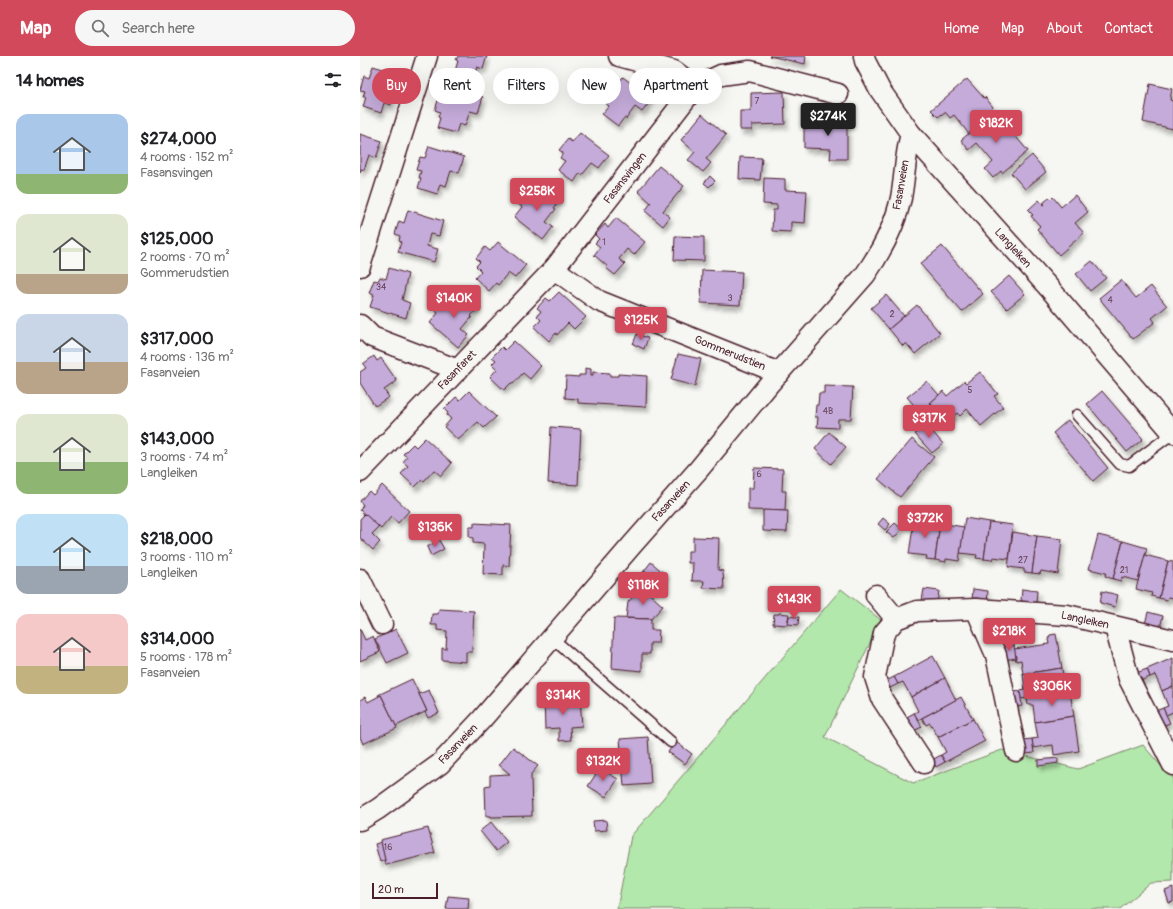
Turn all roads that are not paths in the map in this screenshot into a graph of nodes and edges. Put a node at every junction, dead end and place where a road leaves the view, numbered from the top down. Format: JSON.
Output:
{"nodes":[{"id":1,"x":427,"y":56,"type":"edge"},
{"id":2,"x":619,"y":56,"type":"edge"},
{"id":3,"x":864,"y":56,"type":"edge"},
{"id":4,"x":663,"y":68,"type":"edge"},
{"id":5,"x":722,"y":76,"type":"edge"},
{"id":6,"x":838,"y":94,"type":"dead end"},
{"id":7,"x":681,"y":104,"type":"edge"},
{"id":8,"x":911,"y":134,"type":"junction"},
{"id":9,"x":360,"y":266,"type":"edge"},
{"id":10,"x":554,"y":269,"type":"junction"},
{"id":11,"x":360,"y":325,"type":"edge"},
{"id":12,"x":458,"y":370,"type":"junction"},
{"id":13,"x":779,"y":373,"type":"junction"},
{"id":14,"x":1077,"y":415,"type":"dead end"},
{"id":15,"x":1173,"y":433,"type":"edge"},
{"id":16,"x":360,"y":472,"type":"edge"},
{"id":17,"x":360,"y":579,"type":"edge"},
{"id":18,"x":876,"y":595,"type":"dead end"},
{"id":19,"x":976,"y":609,"type":"junction"},
{"id":20,"x":896,"y":619,"type":"junction"},
{"id":21,"x":382,"y":624,"type":"dead end"},
{"id":22,"x":1115,"y":627,"type":"junction"},
{"id":23,"x":552,"y":638,"type":"junction"},
{"id":24,"x":1173,"y":640,"type":"edge"},
{"id":25,"x":671,"y":742,"type":"dead end"},
{"id":26,"x":1016,"y":751,"type":"dead end"},
{"id":27,"x":924,"y":763,"type":"dead end"},
{"id":28,"x":1173,"y":765,"type":"edge"},
{"id":29,"x":360,"y":820,"type":"edge"}],
"edges":[{"from":1,"to":9,"type":"street"},
{"from":2,"to":4,"type":"street"},
{"from":3,"to":8,"type":"street","name":"Langleiken"},
{"from":5,"to":6,"type":"street"},
{"from":7,"to":10,"type":"street","name":"Fasansvingen"},
{"from":8,"to":13,"type":"street","name":"Fasanveien"},
{"from":8,"to":15,"type":"street","name":"Langleiken"},
{"from":10,"to":12,"type":"street","name":"Fasanfaret"},
{"from":10,"to":13,"type":"street","name":"Gommerudstien"},
{"from":11,"to":12,"type":"street"},
{"from":12,"to":16,"type":"street","name":"Fasanfaret"},
{"from":13,"to":23,"type":"street","name":"Fasanveien"},
{"from":14,"to":15,"type":"lane"},
{"from":17,"to":21,"type":"street"},
{"from":18,"to":20,"type":"street"},
{"from":19,"to":20,"type":"street","name":"Langleiken"},
{"from":19,"to":22,"type":"street","name":"Langleiken"},
{"from":19,"to":26,"type":"street"},
{"from":20,"to":27,"type":"street","name":"Langleiken"},
{"from":22,"to":24,"type":"street","name":"Langleiken"},
{"from":22,"to":28,"type":"street"},
{"from":23,"to":25,"type":"lane"},
{"from":23,"to":29,"type":"street","name":"Fasanveien"}]}
